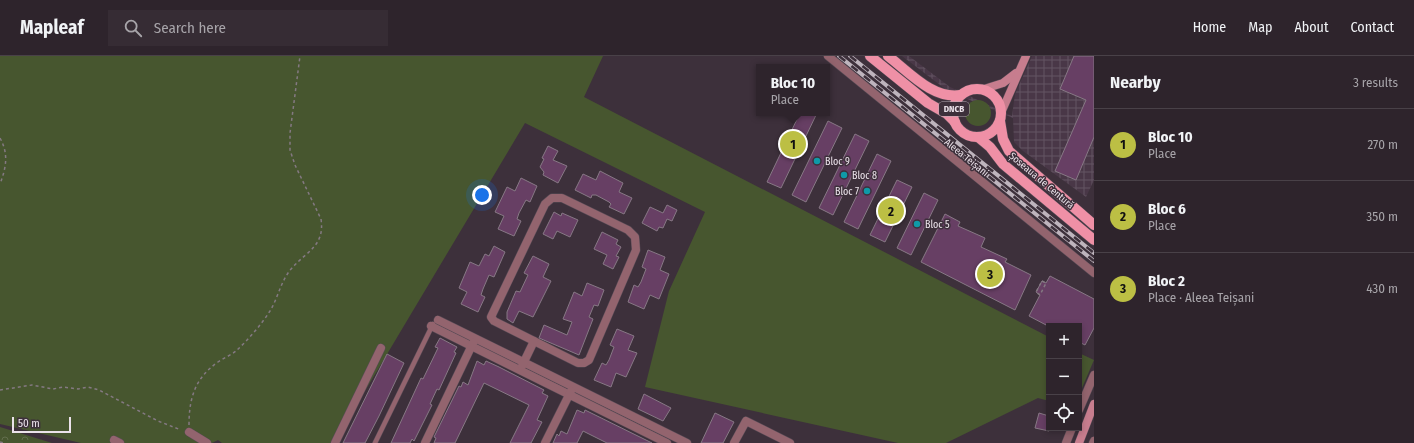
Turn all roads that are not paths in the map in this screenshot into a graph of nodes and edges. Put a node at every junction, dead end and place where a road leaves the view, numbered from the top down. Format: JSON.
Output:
{"nodes":[{"id":1,"x":828,"y":56,"type":"edge"},
{"id":2,"x":870,"y":56,"type":"edge"},
{"id":3,"x":888,"y":56,"type":"edge"},
{"id":4,"x":1026,"y":56,"type":"edge"},
{"id":5,"x":1021,"y":68,"type":"junction"},
{"id":6,"x":981,"y":90,"type":"junction"},
{"id":7,"x":961,"y":95,"type":"junction"},
{"id":8,"x":1000,"y":117,"type":"junction"},
{"id":9,"x":955,"y":122,"type":"junction"},
{"id":10,"x":978,"y":137,"type":"junction"},
{"id":11,"x":1094,"y":225,"type":"edge"},
{"id":12,"x":1094,"y":240,"type":"edge"},
{"id":13,"x":1094,"y":273,"type":"edge"},
{"id":14,"x":438,"y":320,"type":"joint"},
{"id":15,"x":431,"y":326,"type":"junction"},
{"id":16,"x":476,"y":338,"type":"junction"},
{"id":17,"x":534,"y":341,"type":"junction"},
{"id":18,"x":472,"y":346,"type":"junction"},
{"id":19,"x":381,"y":348,"type":"dead end"},
{"id":20,"x":524,"y":362,"type":"junction"},
{"id":21,"x":520,"y":370,"type":"junction"},
{"id":22,"x":1094,"y":375,"type":"edge"},
{"id":23,"x":573,"y":387,"type":"junction"},
{"id":24,"x":569,"y":395,"type":"junction"},
{"id":25,"x":1082,"y":403,"type":"edge"},
{"id":26,"x":1094,"y":404,"type":"edge"},
{"id":27,"x":1071,"y":431,"type":"edge"},
{"id":28,"x":189,"y":432,"type":"road end"},
{"id":29,"x":670,"y":441,"type":"edge"},
{"id":30,"x":207,"y":443,"type":"edge"},
{"id":31,"x":336,"y":443,"type":"edge"},
{"id":32,"x":374,"y":443,"type":"edge"},
{"id":33,"x":425,"y":443,"type":"edge"},
{"id":34,"x":545,"y":443,"type":"edge"},
{"id":35,"x":687,"y":443,"type":"edge"},
{"id":36,"x":734,"y":443,"type":"edge"},
{"id":37,"x":790,"y":443,"type":"edge"},
{"id":38,"x":1066,"y":443,"type":"edge"},
{"id":39,"x":1079,"y":443,"type":"edge"}],
"edges":[{"from":1,"to":13,"type":"street","name":"Aleea Teișani"},
{"from":2,"to":9,"type":"main road","number":"DNCB"},
{"from":3,"to":7,"type":"main road","number":"DNCB"},
{"from":4,"to":5,"type":"main road"},
{"from":5,"to":6,"type":"main road"},
{"from":5,"to":8,"type":"main road"},
{"from":6,"to":7,"type":"main road","number":"DNCB"},
{"from":6,"to":8,"type":"main road"},
{"from":7,"to":9,"type":"main road","number":"DNCB"},
{"from":8,"to":10,"type":"main road"},
{"from":8,"to":11,"type":"main road","name":"Șoseaua de Centură"},
{"from":9,"to":10,"type":"main road","number":"DNCB"},
{"from":10,"to":12,"type":"main road","name":"Șoseaua de Centură","number":"DNCB"},
{"from":14,"to":15,"type":"lane"},
{"from":14,"to":16,"type":"street"},
{"from":15,"to":18,"type":"street"},
{"from":15,"to":32,"type":"lane"},
{"from":16,"to":18,"type":"street"},
{"from":16,"to":20,"type":"street"},
{"from":17,"to":17,"type":"street"},
{"from":17,"to":20,"type":"street"},
{"from":18,"to":21,"type":"street"},
{"from":18,"to":33,"type":"street"},
{"from":19,"to":31,"type":"street"},
{"from":20,"to":21,"type":"street"},
{"from":20,"to":23,"type":"street"},
{"from":21,"to":24,"type":"street"},
{"from":22,"to":25,"type":"street"},
{"from":23,"to":24,"type":"street"},
{"from":23,"to":29,"type":"street"},
{"from":24,"to":29,"type":"street"},
{"from":24,"to":34,"type":"street"},
{"from":26,"to":39,"type":"main road"},
{"from":27,"to":38,"type":"street"},
{"from":28,"to":30,"type":"street"},
{"from":29,"to":35,"type":"street"},
{"from":36,"to":37,"type":"street"}]}
